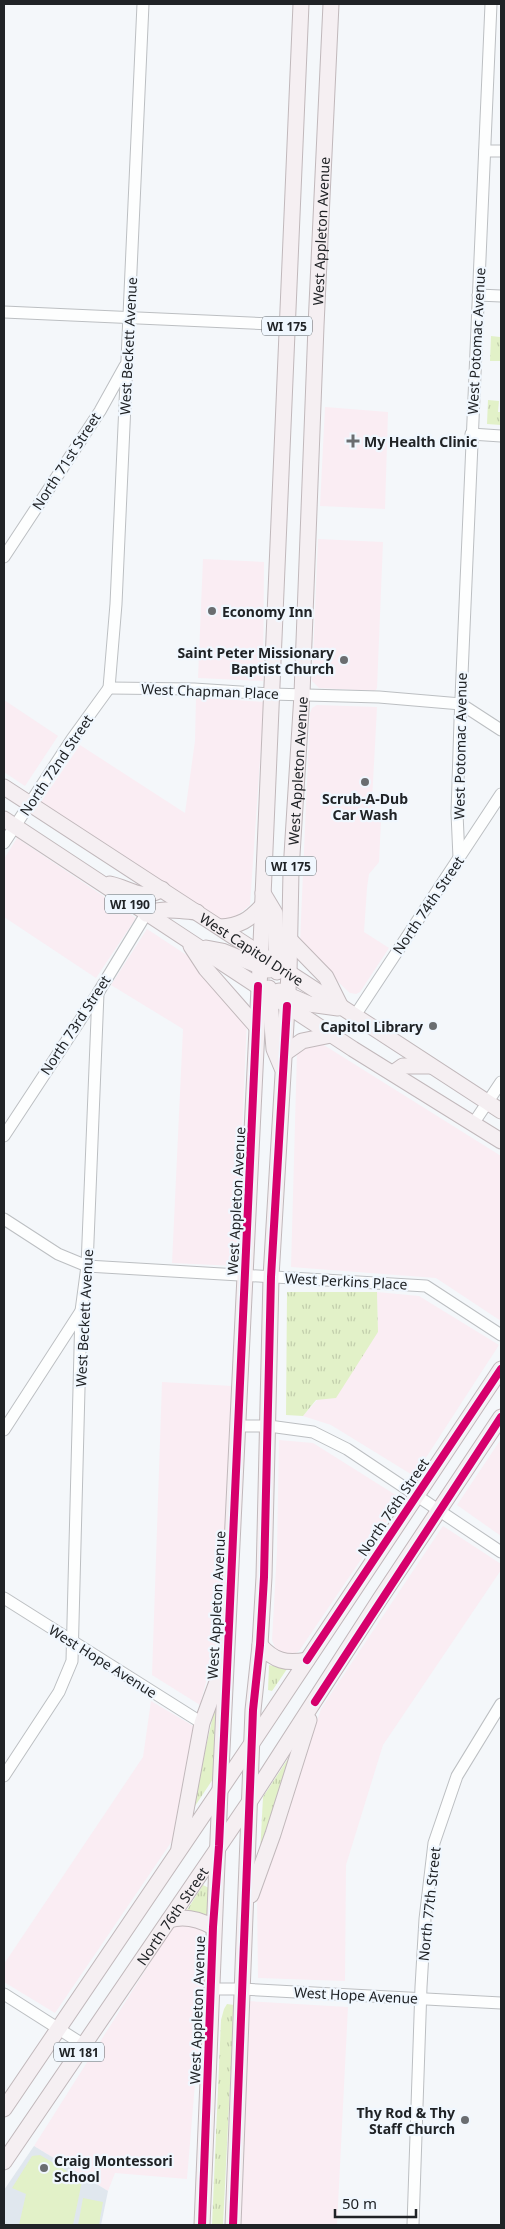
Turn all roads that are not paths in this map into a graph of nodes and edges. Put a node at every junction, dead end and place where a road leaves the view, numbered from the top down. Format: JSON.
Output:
{"nodes":[{"id":1,"x":143,"y":4,"type":"edge"},
{"id":2,"x":302,"y":4,"type":"edge"},
{"id":3,"x":331,"y":4,"type":"edge"},
{"id":4,"x":491,"y":4,"type":"edge"},
{"id":5,"x":485,"y":150,"type":"junction"},
{"id":6,"x":501,"y":151,"type":"edge"},
{"id":7,"x":478,"y":295,"type":"junction"},
{"id":8,"x":501,"y":296,"type":"edge"},
{"id":9,"x":4,"y":312,"type":"edge"},
{"id":10,"x":130,"y":318,"type":"junction"},
{"id":11,"x":288,"y":325,"type":"junction"},
{"id":12,"x":316,"y":326,"type":"junction"},
{"id":13,"x":126,"y":364,"type":"junction"},
{"id":14,"x":471,"y":434,"type":"junction"},
{"id":15,"x":501,"y":436,"type":"edge"},
{"id":16,"x":4,"y":557,"type":"edge"},
{"id":17,"x":109,"y":688,"type":"junction"},
{"id":18,"x":271,"y":694,"type":"junction"},
{"id":19,"x":302,"y":694,"type":"junction"},
{"id":20,"x":461,"y":704,"type":"junction"},
{"id":21,"x":501,"y":730,"type":"edge"},
{"id":22,"x":4,"y":787,"type":"edge"},
{"id":23,"x":501,"y":794,"type":"edge"},
{"id":24,"x":29,"y":804,"type":"junction"},
{"id":25,"x":9,"y":823,"type":"edge"},
{"id":26,"x":4,"y":843,"type":"edge"},
{"id":27,"x":460,"y":858,"type":"junction"},
{"id":28,"x":96,"y":881,"type":"junction"},
{"id":29,"x":162,"y":889,"type":"junction"},
{"id":30,"x":262,"y":900,"type":"junction"},
{"id":31,"x":198,"y":912,"type":"junction"},
{"id":32,"x":146,"y":914,"type":"junction"},
{"id":33,"x":220,"y":927,"type":"junction"},
{"id":34,"x":290,"y":940,"type":"junction"},
{"id":35,"x":192,"y":944,"type":"junction"},
{"id":36,"x":271,"y":967,"type":"junction"},
{"id":37,"x":98,"y":993,"type":"junction"},
{"id":38,"x":275,"y":993,"type":"junction"},
{"id":39,"x":348,"y":1013,"type":"junction"},
{"id":40,"x":256,"y":1026,"type":"junction"},
{"id":41,"x":331,"y":1035,"type":"junction"},
{"id":42,"x":284,"y":1053,"type":"junction"},
{"id":43,"x":430,"y":1066,"type":"junction"},
{"id":44,"x":283,"y":1072,"type":"junction"},
{"id":45,"x":393,"y":1073,"type":"junction"},
{"id":46,"x":501,"y":1082,"type":"edge"},
{"id":47,"x":488,"y":1102,"type":"junction"},
{"id":48,"x":501,"y":1111,"type":"edge"},
{"id":49,"x":473,"y":1124,"type":"junction"},
{"id":50,"x":4,"y":1136,"type":"edge"},
{"id":51,"x":501,"y":1141,"type":"edge"},
{"id":52,"x":4,"y":1219,"type":"edge"},
{"id":53,"x":87,"y":1266,"type":"junction"},
{"id":54,"x":245,"y":1276,"type":"junction"},
{"id":55,"x":271,"y":1276,"type":"junction"},
{"id":56,"x":81,"y":1310,"type":"junction"},
{"id":57,"x":501,"y":1335,"type":"edge"},
{"id":58,"x":501,"y":1369,"type":"edge"},
{"id":59,"x":501,"y":1417,"type":"edge"},
{"id":60,"x":238,"y":1426,"type":"junction"},
{"id":61,"x":269,"y":1426,"type":"junction"},
{"id":62,"x":4,"y":1430,"type":"edge"},
{"id":63,"x":416,"y":1496,"type":"junction"},
{"id":64,"x":438,"y":1511,"type":"junction"},
{"id":65,"x":501,"y":1552,"type":"edge"},
{"id":66,"x":4,"y":1598,"type":"edge"},
{"id":67,"x":72,"y":1642,"type":"junction"},
{"id":68,"x":260,"y":1645,"type":"junction"},
{"id":69,"x":226,"y":1658,"type":"junction"},
{"id":70,"x":307,"y":1660,"type":"junction"},
{"id":71,"x":315,"y":1702,"type":"junction"},
{"id":72,"x":501,"y":1704,"type":"edge"},
{"id":73,"x":202,"y":1723,"type":"junction"},
{"id":74,"x":252,"y":1743,"type":"junction"},
{"id":75,"x":4,"y":1776,"type":"edge"},
{"id":76,"x":220,"y":1791,"type":"junction"},
{"id":77,"x":250,"y":1801,"type":"junction"},
{"id":78,"x":219,"y":1846,"type":"junction"},
{"id":79,"x":178,"y":1850,"type":"junction"},
{"id":80,"x":246,"y":1910,"type":"junction"},
{"id":81,"x":169,"y":1920,"type":"junction"},
{"id":82,"x":213,"y":1927,"type":"junction"},
{"id":83,"x":212,"y":1989,"type":"junction"},
{"id":84,"x":242,"y":1989,"type":"junction"},
{"id":85,"x":4,"y":1994,"type":"edge"},
{"id":86,"x":420,"y":1999,"type":"junction"},
{"id":87,"x":501,"y":2003,"type":"edge"},
{"id":88,"x":58,"y":2029,"type":"junction"},
{"id":89,"x":84,"y":2045,"type":"junction"},
{"id":90,"x":4,"y":2109,"type":"edge"},
{"id":91,"x":4,"y":2162,"type":"edge"},
{"id":92,"x":202,"y":2225,"type":"edge"},
{"id":93,"x":233,"y":2225,"type":"edge"},
{"id":94,"x":413,"y":2225,"type":"edge"}],
"edges":[{"from":1,"to":10,"type":"street","name":"West Beckett Avenue"},
{"from":2,"to":11,"type":"main road","name":"West Appleton Avenue","number":"WI 175"},
{"from":3,"to":12,"type":"main road","name":"West Appleton Avenue","number":"WI 175"},
{"from":4,"to":5,"type":"street","name":"West Potomac Avenue"},
{"from":5,"to":6,"type":"street"},
{"from":5,"to":7,"type":"street","name":"West Potomac Avenue"},
{"from":7,"to":8,"type":"street"},
{"from":7,"to":14,"type":"street","name":"West Potomac Avenue"},
{"from":9,"to":10,"type":"street"},
{"from":10,"to":11,"type":"street"},
{"from":10,"to":13,"type":"street","name":"West Beckett Avenue"},
{"from":11,"to":12,"type":"street"},
{"from":11,"to":18,"type":"main road","name":"West Appleton Avenue","number":"WI 175"},
{"from":12,"to":19,"type":"main road","name":"West Appleton Avenue","number":"WI 175"},
{"from":13,"to":16,"type":"street","name":"North 71st Street"},
{"from":13,"to":17,"type":"street","name":"West Beckett Avenue"},
{"from":14,"to":15,"type":"street"},
{"from":14,"to":20,"type":"street","name":"West Potomac Avenue"},
{"from":17,"to":18,"type":"street","name":"West Chapman Place"},
{"from":17,"to":24,"type":"street","name":"North 72nd Street"},
{"from":18,"to":19,"type":"street","name":"West Chapman Place"},
{"from":18,"to":30,"type":"main road","name":"West Appleton Avenue","number":"WI 175"},
{"from":19,"to":20,"type":"street","name":"West Chapman Place"},
{"from":19,"to":34,"type":"main road","name":"West Appleton Avenue","number":"WI 175"},
{"from":20,"to":21,"type":"street"},
{"from":20,"to":27,"type":"street","name":"West Potomac Avenue"},
{"from":22,"to":24,"type":"main road","name":"West Capitol Drive","number":"WI 190"},
{"from":23,"to":27,"type":"street","name":"North 74th Street"},
{"from":24,"to":25,"type":"street","name":"North 72nd Street"},
{"from":24,"to":29,"type":"main road","name":"West Capitol Drive","number":"WI 190"},
{"from":25,"to":26,"type":"street","name":"North 72nd Street"},
{"from":25,"to":28,"type":"main road","name":"West Capitol Drive","number":"WI 190"},
{"from":27,"to":39,"type":"street","name":"North 74th Street"},
{"from":28,"to":29,"type":"main road"},
{"from":28,"to":32,"type":"main road","name":"West Capitol Drive","number":"WI 190"},
{"from":29,"to":31,"type":"main road","name":"West Capitol Drive","number":"WI 190"},
{"from":30,"to":33,"type":"main road"},
{"from":30,"to":36,"type":"main road","name":"West Appleton Avenue","number":"WI 175"},
{"from":31,"to":32,"type":"main road"},
{"from":31,"to":33,"type":"main road","name":"West Capitol Drive","number":"WI 190"},
{"from":32,"to":35,"type":"main road","name":"West Capitol Drive","number":"WI 190"},
{"from":32,"to":37,"type":"street","name":"North 73rd Street"},
{"from":33,"to":36,"type":"main road","name":"West Capitol Drive","number":"WI 190"},
{"from":34,"to":36,"type":"main road","name":"West Appleton Avenue","number":"WI 175"},
{"from":34,"to":39,"type":"main road"},
{"from":35,"to":36,"type":"main road"},
{"from":35,"to":38,"type":"main road","name":"West Capitol Drive","number":"WI 190"},
{"from":35,"to":40,"type":"main road"},
{"from":36,"to":38,"type":"main road","name":"West Appleton Avenue","number":"WI 175"},
{"from":36,"to":38,"type":"main road"},
{"from":36,"to":39,"type":"main road","name":"West Capitol Drive","number":"WI 190"},
{"from":37,"to":50,"type":"street","name":"North 73rd Street"},
{"from":37,"to":53,"type":"street","name":"West Beckett Avenue"},
{"from":38,"to":39,"type":"main road"},
{"from":38,"to":40,"type":"main road","name":"West Appleton Avenue","number":"WI 175"},
{"from":38,"to":41,"type":"main road","name":"West Capitol Drive","number":"WI 190"},
{"from":38,"to":42,"type":"main road","name":"West Appleton Avenue","number":"WI 175"},
{"from":38,"to":44,"type":"main road"},
{"from":39,"to":43,"type":"main road","name":"West Capitol Drive","number":"WI 190"},
{"from":40,"to":54,"type":"main road","name":"West Appleton Avenue","number":"WI 175"},
{"from":41,"to":42,"type":"main road"},
{"from":41,"to":45,"type":"main road","name":"West Capitol Drive","number":"WI 190"},
{"from":42,"to":44,"type":"main road","name":"West Appleton Avenue","number":"WI 175"},
{"from":43,"to":45,"type":"main road"},
{"from":43,"to":47,"type":"main road","name":"West Capitol Drive","number":"WI 190"},
{"from":44,"to":55,"type":"main road","name":"West Appleton Avenue","number":"WI 175"},
{"from":45,"to":49,"type":"main road","name":"West Capitol Drive","number":"WI 190"},
{"from":46,"to":47,"type":"street"},
{"from":47,"to":48,"type":"main road","name":"West Capitol Drive","number":"WI 190"},
{"from":47,"to":49,"type":"street"},
{"from":49,"to":51,"type":"main road","name":"West Capitol Drive","number":"WI 190"},
{"from":52,"to":53,"type":"street","name":"West Perkins Place"},
{"from":53,"to":54,"type":"street","name":"West Perkins Place"},
{"from":53,"to":56,"type":"street","name":"West Beckett Avenue"},
{"from":54,"to":55,"type":"street","name":"West Perkins Place"},
{"from":54,"to":60,"type":"main road","name":"West Appleton Avenue","number":"WI 175"},
{"from":55,"to":57,"type":"street","name":"West Perkins Place"},
{"from":55,"to":61,"type":"main road","name":"West Appleton Avenue","number":"WI 175"},
{"from":56,"to":62,"type":"street"},
{"from":56,"to":67,"type":"street","name":"West Beckett Avenue"},
{"from":58,"to":63,"type":"main road","name":"North 76th Street","number":"WI 181"},
{"from":59,"to":64,"type":"main road","name":"North 76th Street","number":"WI 181"},
{"from":60,"to":61,"type":"street"},
{"from":60,"to":69,"type":"main road","name":"West Appleton Avenue","number":"WI 175"},
{"from":61,"to":63,"type":"street"},
{"from":61,"to":68,"type":"main road","name":"West Appleton Avenue","number":"WI 175"},
{"from":63,"to":64,"type":"street"},
{"from":63,"to":70,"type":"main road","name":"North 76th Street","number":"WI 181"},
{"from":64,"to":65,"type":"street"},
{"from":64,"to":71,"type":"main road","name":"North 76th Street","number":"WI 181"},
{"from":66,"to":67,"type":"street","name":"West Hope Avenue"},
{"from":67,"to":73,"type":"street","name":"West Hope Avenue"},
{"from":67,"to":75,"type":"street","name":"West Beckett Avenue"},
{"from":68,"to":70,"type":"main road"},
{"from":68,"to":74,"type":"main road","name":"West Appleton Avenue","number":"WI 175"},
{"from":69,"to":73,"type":"main road"},
{"from":69,"to":76,"type":"main road","name":"West Appleton Avenue","number":"WI 175"},
{"from":70,"to":74,"type":"main road","name":"North 76th Street","number":"WI 181"},
{"from":71,"to":77,"type":"main road","name":"North 76th Street","number":"WI 181"},
{"from":71,"to":80,"type":"main road"},
{"from":72,"to":86,"type":"street","name":"North 77th Street"},
{"from":73,"to":79,"type":"main road"},
{"from":74,"to":76,"type":"main road","name":"North 76th Street","number":"WI 181"},
{"from":74,"to":77,"type":"main road","name":"West Appleton Avenue","number":"WI 175"},
{"from":76,"to":78,"type":"main road","name":"West Appleton Avenue","number":"WI 175"},
{"from":76,"to":79,"type":"main road","name":"North 76th Street","number":"WI 181"},
{"from":77,"to":78,"type":"main road","name":"North 76th Street","number":"WI 181"},
{"from":77,"to":80,"type":"main road","name":"West Appleton Avenue","number":"WI 175"},
{"from":78,"to":81,"type":"main road","name":"North 76th Street","number":"WI 181"},
{"from":78,"to":82,"type":"main road","name":"West Appleton Avenue","number":"WI 175"},
{"from":79,"to":88,"type":"main road","name":"North 76th Street","number":"WI 181"},
{"from":80,"to":84,"type":"main road","name":"West Appleton Avenue","number":"WI 175"},
{"from":81,"to":82,"type":"main road"},
{"from":81,"to":89,"type":"main road","name":"North 76th Street","number":"WI 181"},
{"from":82,"to":83,"type":"main road","name":"West Appleton Avenue","number":"WI 175"},
{"from":83,"to":84,"type":"street","name":"West Hope Avenue"},
{"from":83,"to":92,"type":"main road","name":"West Appleton Avenue","number":"WI 175"},
{"from":84,"to":86,"type":"street","name":"West Hope Avenue"},
{"from":84,"to":93,"type":"main road","name":"West Appleton Avenue","number":"WI 175"},
{"from":85,"to":88,"type":"street"},
{"from":86,"to":87,"type":"street","name":"West Hope Avenue"},
{"from":86,"to":94,"type":"street"},
{"from":88,"to":89,"type":"street"},
{"from":88,"to":90,"type":"main road","name":"North 76th Street","number":"WI 181"},
{"from":89,"to":91,"type":"main road","name":"North 76th Street","number":"WI 181"}]}
